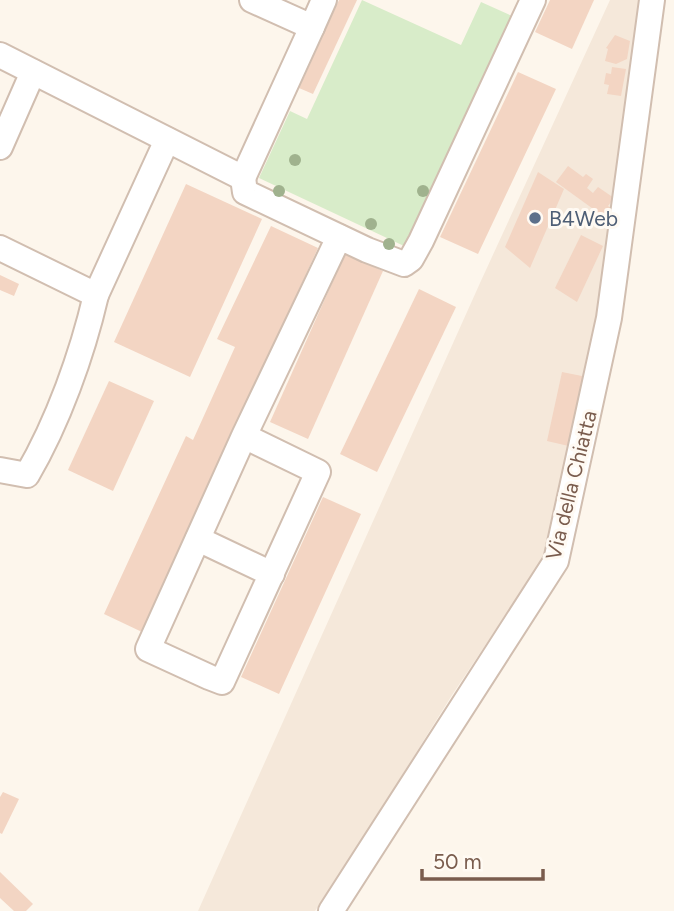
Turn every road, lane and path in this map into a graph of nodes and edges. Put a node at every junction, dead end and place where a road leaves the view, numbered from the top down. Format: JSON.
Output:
{"nodes":[{"id":1,"x":252,"y":0,"type":"edge"},
{"id":2,"x":324,"y":0,"type":"edge"},
{"id":3,"x":533,"y":0,"type":"edge"},
{"id":4,"x":652,"y":0,"type":"edge"},
{"id":5,"x":312,"y":27,"type":"junction"},
{"id":6,"x":0,"y":55,"type":"edge"},
{"id":7,"x":33,"y":72,"type":"junction"},
{"id":8,"x":167,"y":140,"type":"junction"},
{"id":9,"x":0,"y":147,"type":"edge"},
{"id":10,"x":243,"y":178,"type":"junction"},
{"id":11,"x":339,"y":237,"type":"junction"},
{"id":12,"x":0,"y":248,"type":"edge"},
{"id":13,"x":96,"y":295,"type":"junction"},
{"id":14,"x":244,"y":436,"type":"junction"},
{"id":15,"x":0,"y":470,"type":"edge"},
{"id":16,"x":198,"y":539,"type":"junction"},
{"id":17,"x":272,"y":574,"type":"junction"},
{"id":18,"x":331,"y":911,"type":"edge"}],
"edges":[{"from":1,"to":5,"type":"street"},
{"from":2,"to":5,"type":"street"},
{"from":3,"to":11,"type":"street"},
{"from":4,"to":18,"type":"street","name":"Via della Chiatta"},
{"from":5,"to":10,"type":"street"},
{"from":6,"to":7,"type":"street"},
{"from":7,"to":8,"type":"street"},
{"from":7,"to":9,"type":"street"},
{"from":8,"to":10,"type":"street"},
{"from":8,"to":13,"type":"street"},
{"from":10,"to":11,"type":"street"},
{"from":11,"to":14,"type":"street"},
{"from":12,"to":13,"type":"street"},
{"from":13,"to":15,"type":"street"},
{"from":14,"to":16,"type":"street"},
{"from":14,"to":17,"type":"street"},
{"from":16,"to":17,"type":"street"},
{"from":16,"to":17,"type":"street"}]}
